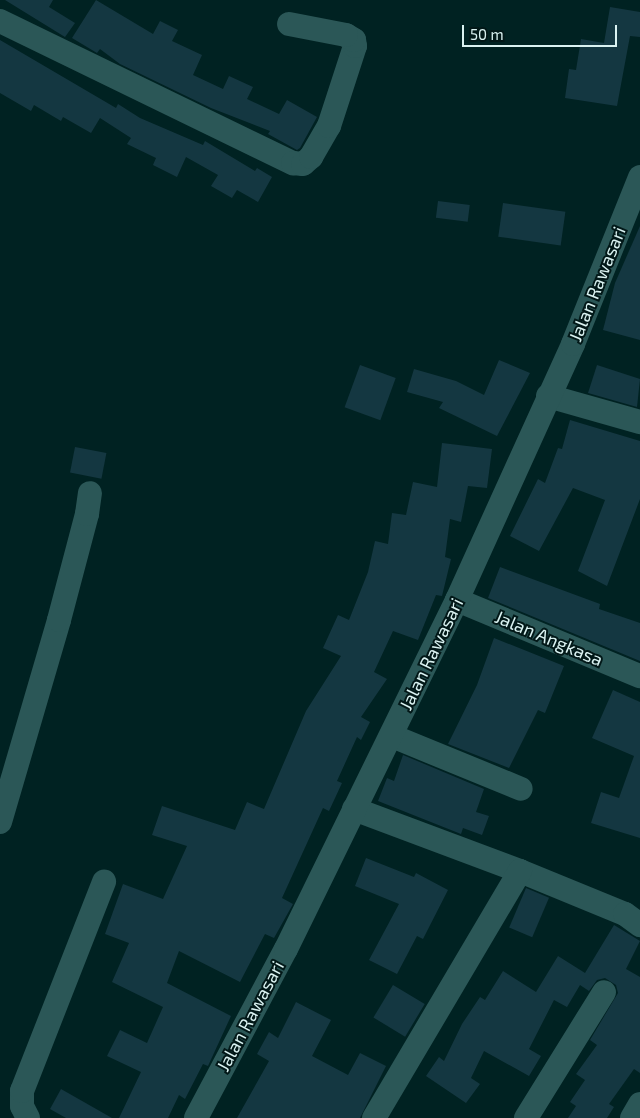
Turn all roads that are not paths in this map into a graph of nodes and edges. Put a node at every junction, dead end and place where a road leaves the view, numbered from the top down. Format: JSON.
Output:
{"nodes":[{"id":1,"x":0,"y":21,"type":"edge"},
{"id":2,"x":289,"y":24,"type":"dead end"},
{"id":3,"x":640,"y":177,"type":"edge"},
{"id":4,"x":548,"y":396,"type":"junction"},
{"id":5,"x":640,"y":422,"type":"edge"},
{"id":6,"x":90,"y":493,"type":"dead end"},
{"id":7,"x":457,"y":600,"type":"junction"},
{"id":8,"x":640,"y":676,"type":"edge"},
{"id":9,"x":392,"y":736,"type":"junction"},
{"id":10,"x":521,"y":789,"type":"dead end"},
{"id":11,"x":354,"y":809,"type":"junction"},
{"id":12,"x":0,"y":822,"type":"edge"},
{"id":13,"x":520,"y":871,"type":"junction"},
{"id":14,"x":104,"y":882,"type":"dead end"},
{"id":15,"x":640,"y":925,"type":"edge"},
{"id":16,"x":604,"y":992,"type":"dead end"},
{"id":17,"x":640,"y":1104,"type":"edge"},
{"id":18,"x":28,"y":1118,"type":"edge"},
{"id":19,"x":196,"y":1118,"type":"edge"},
{"id":20,"x":374,"y":1118,"type":"edge"},
{"id":21,"x":526,"y":1118,"type":"edge"},
{"id":22,"x":632,"y":1118,"type":"edge"}],
"edges":[{"from":1,"to":2,"type":"street"},
{"from":3,"to":4,"type":"street","name":"Jalan Rawasari"},
{"from":4,"to":5,"type":"street"},
{"from":4,"to":7,"type":"street","name":"Jalan Rawasari"},
{"from":6,"to":12,"type":"street"},
{"from":7,"to":8,"type":"street","name":"Jalan Angkasa"},
{"from":7,"to":9,"type":"street","name":"Jalan Rawasari"},
{"from":9,"to":10,"type":"street"},
{"from":9,"to":11,"type":"street","name":"Jalan Rawasari"},
{"from":11,"to":13,"type":"street"},
{"from":11,"to":19,"type":"street","name":"Jalan Rawasari"},
{"from":13,"to":15,"type":"street"},
{"from":13,"to":20,"type":"street"},
{"from":14,"to":18,"type":"street"},
{"from":16,"to":21,"type":"street"},
{"from":17,"to":22,"type":"street"}]}
